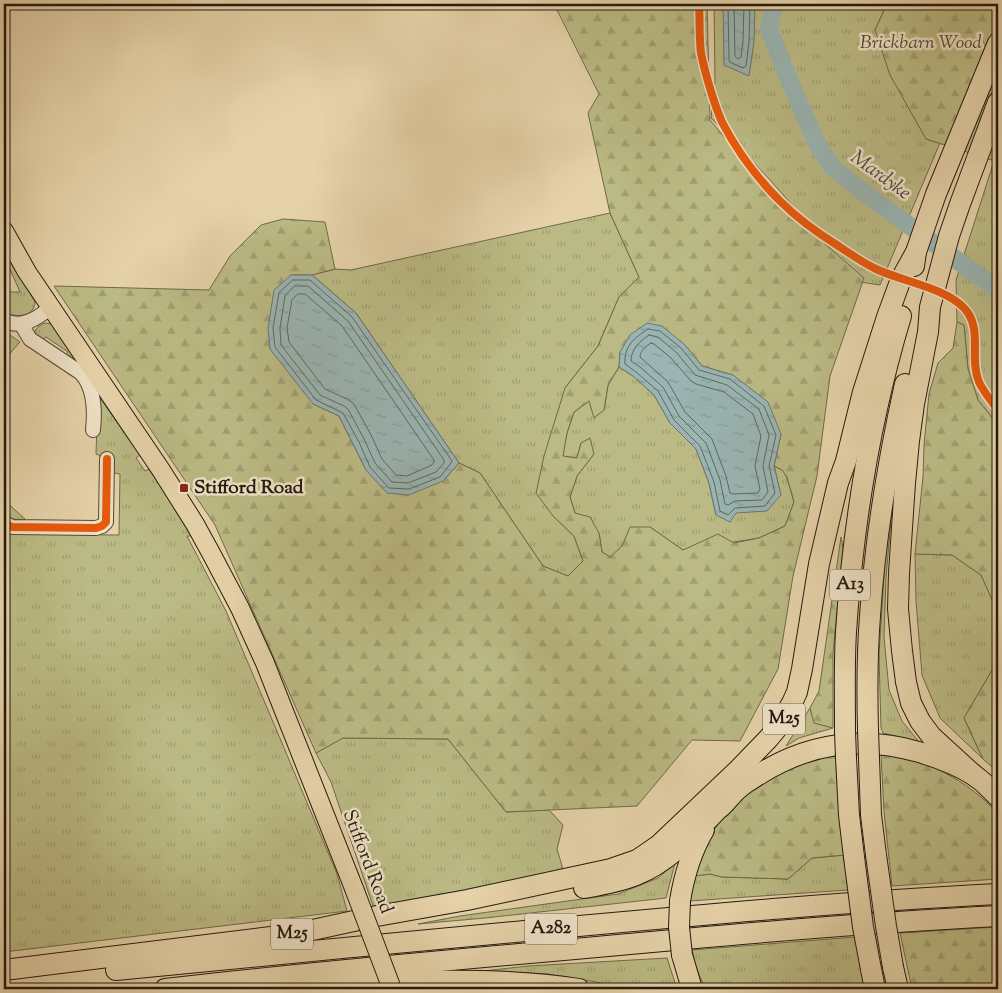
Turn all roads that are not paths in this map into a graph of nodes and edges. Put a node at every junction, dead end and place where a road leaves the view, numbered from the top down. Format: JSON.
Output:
{"nodes":[{"id":1,"x":998,"y":43,"type":"edge"},
{"id":2,"x":998,"y":102,"type":"edge"},
{"id":3,"x":4,"y":231,"type":"edge"},
{"id":4,"x":51,"y":307,"type":"junction"},
{"id":5,"x":893,"y":319,"type":"junction"},
{"id":6,"x":4,"y":320,"type":"edge"},
{"id":7,"x":21,"y":324,"type":"junction"},
{"id":8,"x":923,"y":330,"type":"junction"},
{"id":9,"x":93,"y":430,"type":"dead end"},
{"id":10,"x":107,"y":458,"type":"dead end"},
{"id":11,"x":846,"y":461,"type":"junction"},
{"id":12,"x":4,"y":524,"type":"edge"},
{"id":13,"x":985,"y":783,"type":"edge"},
{"id":14,"x":732,"y":795,"type":"junction"},
{"id":15,"x":998,"y":797,"type":"edge"},
{"id":16,"x":998,"y":894,"type":"edge"},
{"id":17,"x":998,"y":916,"type":"edge"},
{"id":18,"x":442,"y":939,"type":"joint"},
{"id":19,"x":236,"y":958,"type":"junction"},
{"id":20,"x":4,"y":970,"type":"edge"},
{"id":21,"x":4,"y":981,"type":"edge"},
{"id":22,"x":165,"y":989,"type":"edge"},
{"id":23,"x":266,"y":989,"type":"edge"},
{"id":24,"x":392,"y":989,"type":"edge"},
{"id":25,"x":412,"y":989,"type":"edge"},
{"id":26,"x":462,"y":989,"type":"edge"},
{"id":27,"x":579,"y":989,"type":"edge"},
{"id":28,"x":692,"y":989,"type":"edge"},
{"id":29,"x":875,"y":989,"type":"edge"},
{"id":30,"x":898,"y":989,"type":"edge"}],
"edges":[{"from":1,"to":5,"type":"highway"},
{"from":2,"to":8,"type":"highway"},
{"from":3,"to":4,"type":"main road","name":"Stifford Road"},
{"from":4,"to":7,"type":"street"},
{"from":4,"to":24,"type":"main road","name":"Stifford Road","bridge":true},
{"from":5,"to":11,"type":"highway"},
{"from":5,"to":29,"type":"highway","number":"A13","bridge":true},
{"from":6,"to":7,"type":"street"},
{"from":7,"to":9,"type":"street"},
{"from":8,"to":13,"type":"highway"},
{"from":8,"to":30,"type":"highway","number":"A13","bridge":true},
{"from":10,"to":12,"type":"street"},
{"from":11,"to":14,"type":"highway"},
{"from":11,"to":20,"type":"highway","number":"M25"},
{"from":13,"to":14,"type":"highway"},
{"from":13,"to":15,"type":"highway"},
{"from":14,"to":19,"type":"highway","number":"M25"},
{"from":14,"to":28,"type":"highway","bridge":true},
{"from":16,"to":18,"type":"highway","number":"A282"},
{"from":17,"to":22,"type":"highway","number":"M25"},
{"from":18,"to":19,"type":"highway","number":"M25"},
{"from":19,"to":21,"type":"highway","number":"M25"},
{"from":23,"to":27,"type":"highway"},
{"from":25,"to":26,"type":"highway"}]}
